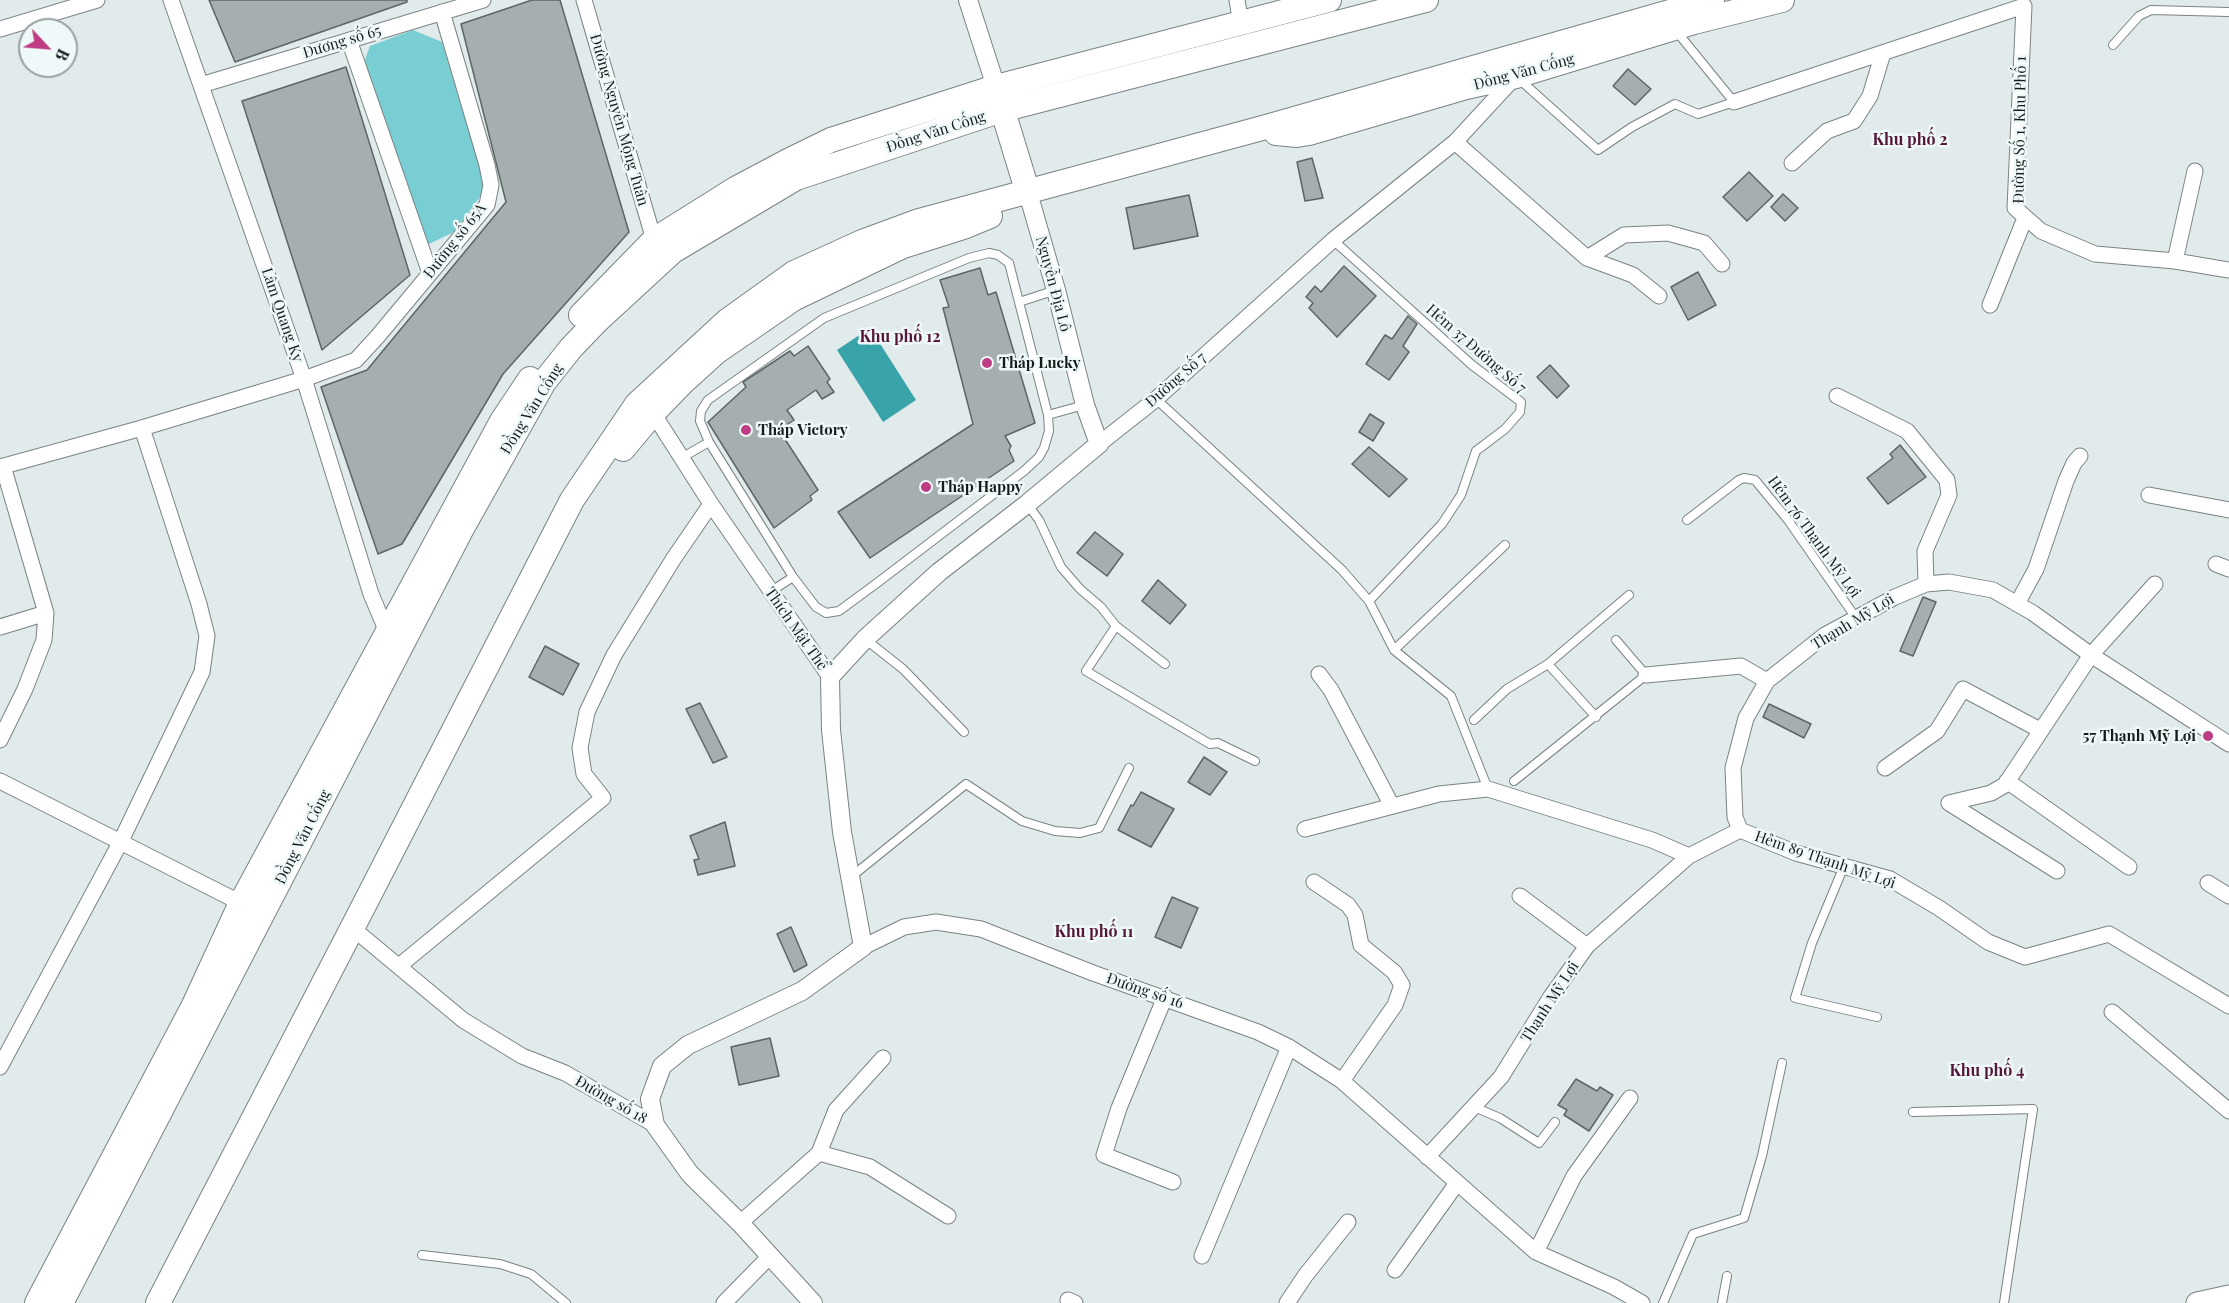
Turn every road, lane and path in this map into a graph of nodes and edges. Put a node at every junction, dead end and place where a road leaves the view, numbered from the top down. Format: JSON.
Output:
{"nodes":[{"id":1,"x":97,"y":0,"type":"edge"},
{"id":2,"x":171,"y":0,"type":"edge"},
{"id":3,"x":483,"y":0,"type":"edge"},
{"id":4,"x":584,"y":0,"type":"edge"},
{"id":5,"x":968,"y":0,"type":"edge"},
{"id":6,"x":1237,"y":0,"type":"edge"},
{"id":7,"x":1329,"y":0,"type":"edge"},
{"id":8,"x":1425,"y":0,"type":"edge"},
{"id":9,"x":1712,"y":0,"type":"edge"},
{"id":10,"x":1782,"y":0,"type":"edge"},
{"id":11,"x":2025,"y":3,"type":"edge"},
{"id":12,"x":442,"y":12,"type":"junction"},
{"id":13,"x":2229,"y":12,"type":"edge"},
{"id":14,"x":1674,"y":28,"type":"junction"},
{"id":15,"x":0,"y":29,"type":"edge"},
{"id":16,"x":1243,"y":35,"type":"junction"},
{"id":17,"x":349,"y":40,"type":"junction"},
{"id":18,"x":2114,"y":45,"type":"dead end"},
{"id":19,"x":1883,"y":53,"type":"junction"},
{"id":20,"x":1514,"y":66,"type":"junction"},
{"id":21,"x":201,"y":85,"type":"junction"},
{"id":22,"x":996,"y":87,"type":"junction"},
{"id":23,"x":1734,"y":102,"type":"junction"},
{"id":24,"x":1002,"y":110,"type":"junction"},
{"id":25,"x":1455,"y":142,"type":"junction"},
{"id":26,"x":1792,"y":163,"type":"dead end"},
{"id":27,"x":2195,"y":171,"type":"dead end"},
{"id":28,"x":1028,"y":193,"type":"junction"},
{"id":29,"x":2025,"y":219,"type":"junction"},
{"id":30,"x":654,"y":240,"type":"junction"},
{"id":31,"x":1333,"y":240,"type":"junction"},
{"id":32,"x":1587,"y":258,"type":"junction"},
{"id":33,"x":2175,"y":261,"type":"junction"},
{"id":34,"x":1722,"y":264,"type":"dead end"},
{"id":35,"x":2229,"y":270,"type":"edge"},
{"id":36,"x":430,"y":273,"type":"junction"},
{"id":37,"x":1056,"y":290,"type":"junction"},
{"id":38,"x":1659,"y":296,"type":"dead end"},
{"id":39,"x":1019,"y":302,"type":"junction"},
{"id":40,"x":1990,"y":304,"type":"dead end"},
{"id":41,"x":304,"y":379,"type":"junction"},
{"id":42,"x":1837,"y":396,"type":"dead end"},
{"id":43,"x":1156,"y":399,"type":"junction"},
{"id":44,"x":1085,"y":405,"type":"junction"},
{"id":45,"x":652,"y":413,"type":"junction"},
{"id":46,"x":1047,"y":416,"type":"junction"},
{"id":47,"x":142,"y":428,"type":"junction"},
{"id":48,"x":709,"y":441,"type":"junction"},
{"id":49,"x":1099,"y":444,"type":"junction"},
{"id":50,"x":2080,"y":456,"type":"dead end"},
{"id":51,"x":683,"y":457,"type":"junction"},
{"id":52,"x":1,"y":467,"type":"edge"},
{"id":53,"x":2149,"y":495,"type":"dead end"},
{"id":54,"x":711,"y":504,"type":"junction"},
{"id":55,"x":1027,"y":504,"type":"junction"},
{"id":56,"x":2229,"y":510,"type":"edge"},
{"id":57,"x":1687,"y":520,"type":"dead end"},
{"id":58,"x":1505,"y":545,"type":"dead end"},
{"id":59,"x":794,"y":577,"type":"junction"},
{"id":60,"x":1926,"y":584,"type":"junction"},
{"id":61,"x":2156,"y":584,"type":"dead end"},
{"id":62,"x":770,"y":592,"type":"junction"},
{"id":63,"x":1629,"y":595,"type":"dead end"},
{"id":64,"x":1369,"y":600,"type":"junction"},
{"id":65,"x":2017,"y":604,"type":"junction"},
{"id":66,"x":45,"y":613,"type":"junction"},
{"id":67,"x":1856,"y":618,"type":"junction"},
{"id":68,"x":1116,"y":626,"type":"junction"},
{"id":69,"x":0,"y":627,"type":"edge"},
{"id":70,"x":395,"y":639,"type":"junction"},
{"id":71,"x":866,"y":639,"type":"junction"},
{"id":72,"x":1616,"y":640,"type":"dead end"},
{"id":73,"x":1394,"y":650,"type":"junction"},
{"id":74,"x":2091,"y":655,"type":"junction"},
{"id":75,"x":1166,"y":664,"type":"dead end"},
{"id":76,"x":1548,"y":664,"type":"junction"},
{"id":77,"x":1319,"y":674,"type":"dead end"},
{"id":78,"x":1646,"y":675,"type":"junction"},
{"id":79,"x":830,"y":677,"type":"junction"},
{"id":80,"x":1767,"y":681,"type":"junction"},
{"id":81,"x":1596,"y":717,"type":"junction"},
{"id":82,"x":1474,"y":720,"type":"dead end"},
{"id":83,"x":2040,"y":730,"type":"junction"},
{"id":84,"x":964,"y":732,"type":"dead end"},
{"id":85,"x":0,"y":740,"type":"edge"},
{"id":86,"x":2229,"y":744,"type":"edge"},
{"id":87,"x":1255,"y":761,"type":"dead end"},
{"id":88,"x":1129,"y":768,"type":"dead end"},
{"id":89,"x":1885,"y":768,"type":"dead end"},
{"id":90,"x":0,"y":781,"type":"edge"},
{"id":91,"x":2007,"y":781,"type":"junction"},
{"id":92,"x":1514,"y":782,"type":"dead end"},
{"id":93,"x":1488,"y":789,"type":"junction"},
{"id":94,"x":1392,"y":806,"type":"junction"},
{"id":95,"x":1305,"y":829,"type":"dead end"},
{"id":96,"x":1740,"y":830,"type":"junction"},
{"id":97,"x":120,"y":843,"type":"junction"},
{"id":98,"x":1689,"y":856,"type":"junction"},
{"id":99,"x":1844,"y":865,"type":"junction"},
{"id":100,"x":2129,"y":867,"type":"dead end"},
{"id":101,"x":2057,"y":871,"type":"dead end"},
{"id":102,"x":851,"y":877,"type":"junction"},
{"id":103,"x":1314,"y":882,"type":"dead end"},
{"id":104,"x":2208,"y":883,"type":"dead end"},
{"id":105,"x":1520,"y":896,"type":"dead end"},
{"id":106,"x":2229,"y":896,"type":"edge"},
{"id":107,"x":242,"y":903,"type":"junction"},
{"id":108,"x":362,"y":936,"type":"junction"},
{"id":109,"x":1587,"y":946,"type":"junction"},
{"id":110,"x":863,"y":947,"type":"junction"},
{"id":111,"x":399,"y":966,"type":"junction"},
{"id":112,"x":1165,"y":997,"type":"junction"},
{"id":113,"x":2229,"y":1006,"type":"edge"},
{"id":114,"x":2112,"y":1012,"type":"dead end"},
{"id":115,"x":1877,"y":1017,"type":"dead end"},
{"id":116,"x":1290,"y":1047,"type":"junction"},
{"id":117,"x":883,"y":1058,"type":"dead end"},
{"id":118,"x":1782,"y":1063,"type":"dead end"},
{"id":119,"x":0,"y":1067,"type":"edge"},
{"id":120,"x":1342,"y":1081,"type":"junction"},
{"id":121,"x":1630,"y":1098,"type":"dead end"},
{"id":122,"x":1474,"y":1107,"type":"junction"},
{"id":123,"x":2229,"y":1111,"type":"edge"},
{"id":124,"x":1913,"y":1112,"type":"dead end"},
{"id":125,"x":1555,"y":1122,"type":"dead end"},
{"id":126,"x":654,"y":1125,"type":"junction"},
{"id":127,"x":819,"y":1153,"type":"junction"},
{"id":128,"x":1427,"y":1157,"type":"junction"},
{"id":129,"x":1173,"y":1182,"type":"dead end"},
{"id":130,"x":1457,"y":1183,"type":"junction"},
{"id":131,"x":948,"y":1216,"type":"dead end"},
{"id":132,"x":1348,"y":1222,"type":"dead end"},
{"id":133,"x":740,"y":1223,"type":"junction"},
{"id":134,"x":1536,"y":1252,"type":"junction"},
{"id":135,"x":422,"y":1255,"type":"dead end"},
{"id":136,"x":1202,"y":1256,"type":"dead end"},
{"id":137,"x":770,"y":1257,"type":"junction"},
{"id":138,"x":1395,"y":1270,"type":"dead end"},
{"id":139,"x":1727,"y":1276,"type":"dead end"},
{"id":140,"x":2229,"y":1296,"type":"edge"},
{"id":141,"x":2202,"y":1302,"type":"edge"},
{"id":142,"x":37,"y":1303,"type":"edge"},
{"id":143,"x":61,"y":1303,"type":"edge"},
{"id":144,"x":158,"y":1303,"type":"edge"},
{"id":145,"x":172,"y":1303,"type":"edge"},
{"id":146,"x":566,"y":1303,"type":"edge"},
{"id":147,"x":724,"y":1303,"type":"edge"},
{"id":148,"x":813,"y":1303,"type":"edge"},
{"id":149,"x":1287,"y":1303,"type":"edge"},
{"id":150,"x":1642,"y":1303,"type":"edge"},
{"id":151,"x":1663,"y":1303,"type":"edge"},
{"id":152,"x":1722,"y":1303,"type":"edge"},
{"id":153,"x":2004,"y":1303,"type":"edge"}],
"edges":[{"from":1,"to":15,"type":"street"},
{"from":2,"to":21,"type":"street","name":"Lâm Quang Ky"},
{"from":3,"to":12,"type":"street","name":"Đương số 65"},
{"from":4,"to":30,"type":"street","name":"Đường Nguyễn Mộng Tuân"},
{"from":5,"to":22,"type":"street"},
{"from":6,"to":16,"type":"street"},
{"from":7,"to":16,"type":"main road","name":"Đồng Văn Cống"},
{"from":8,"to":16,"type":"main road","name":"Đồng Văn Cống"},
{"from":9,"to":20,"type":"main road","name":"Đồng Văn Cống"},
{"from":10,"to":14,"type":"main road","name":"Đồng Văn Cống"},
{"from":11,"to":19,"type":"street","name":"Đường Số 1, Khu Phố 1"},
{"from":11,"to":29,"type":"street","name":"Đường Số 1, Khu Phố 1"},
{"from":12,"to":17,"type":"street","name":"Đương số 65"},
{"from":12,"to":36,"type":"street","name":"Đường số 65A"},
{"from":13,"to":18,"type":"lane"},
{"from":14,"to":20,"type":"main road","name":"Đồng Văn Cống"},
{"from":14,"to":23,"type":"lane"},
{"from":16,"to":22,"type":"main road","name":"Đồng Văn Cống"},
{"from":16,"to":24,"type":"main road","name":"Đồng Văn Cống"},
{"from":17,"to":21,"type":"street","name":"Đương số 65"},
{"from":17,"to":36,"type":"street"},
{"from":19,"to":23,"type":"street","name":"Đường Số 1, Khu Phố 1"},
{"from":19,"to":26,"type":"street"},
{"from":20,"to":23,"type":"lane"},
{"from":20,"to":25,"type":"street","name":"Đường Số 7"},
{"from":20,"to":28,"type":"main road","name":"Đồng Văn Cống"},
{"from":21,"to":41,"type":"street","name":"Lâm Quang Ky"},
{"from":22,"to":24,"type":"main road"},
{"from":22,"to":30,"type":"main road","name":"Đồng Văn Cống"},
{"from":24,"to":28,"type":"main road"},
{"from":24,"to":70,"type":"main road","name":"Đồng Văn Cống"},
{"from":25,"to":31,"type":"street","name":"Đường Số 7"},
{"from":25,"to":32,"type":"street"},
{"from":27,"to":33,"type":"street"},
{"from":28,"to":37,"type":"street","name":"Nguyễn Địa Lô"},
{"from":28,"to":45,"type":"main road","name":"Đồng Văn Cống"},
{"from":28,"to":144,"type":"main road","name":"Đồng Văn Cống"},
{"from":29,"to":33,"type":"street","name":"Đường Số 1, Khu Phố 1"},
{"from":29,"to":40,"type":"street"},
{"from":30,"to":70,"type":"main road","name":"Đồng Văn Cống"},
{"from":31,"to":43,"type":"street","name":"Đường Số 7"},
{"from":31,"to":64,"type":"lane","name":"Hẻm 37 Đường Số 7"},
{"from":32,"to":34,"type":"street"},
{"from":32,"to":38,"type":"street"},
{"from":33,"to":35,"type":"street","name":"Đường Số 1, Khu Phố 1"},
{"from":36,"to":41,"type":"street","name":"Đường số 65A"},
{"from":37,"to":39,"type":"lane"},
{"from":37,"to":44,"type":"street","name":"Nguyễn Địa Lô"},
{"from":39,"to":46,"type":"lane"},
{"from":39,"to":48,"type":"lane"},
{"from":41,"to":47,"type":"street","name":"Đường số 65A"},
{"from":41,"to":70,"type":"street","name":"Lâm Quang Ky"},
{"from":42,"to":60,"type":"street"},
{"from":43,"to":49,"type":"street","name":"Đường Số 7"},
{"from":43,"to":64,"type":"lane"},
{"from":44,"to":46,"type":"lane"},
{"from":44,"to":49,"type":"street","name":"Nguyễn Địa Lô"},
{"from":45,"to":51,"type":"street","name":"Thích Mật Thể"},
{"from":45,"to":108,"type":"main road","name":"Đồng Văn Cống"},
{"from":46,"to":59,"type":"lane"},
{"from":47,"to":52,"type":"street","name":"Đường số 65A"},
{"from":47,"to":97,"type":"street"},
{"from":48,"to":51,"type":"lane"},
{"from":48,"to":59,"type":"lane"},
{"from":49,"to":55,"type":"street","name":"Đường Số 7"},
{"from":50,"to":65,"type":"street"},
{"from":51,"to":54,"type":"street","name":"Thích Mật Thể"},
{"from":52,"to":66,"type":"street"},
{"from":53,"to":56,"type":"street"},
{"from":54,"to":62,"type":"street","name":"Thích Mật Thể"},
{"from":54,"to":111,"type":"street"},
{"from":55,"to":68,"type":"lane"},
{"from":55,"to":71,"type":"street","name":"Đường Số 7"},
{"from":57,"to":67,"type":"lane","name":"Hẻm 76 Thạnh Mỹ Lợi"},
{"from":58,"to":73,"type":"lane"},
{"from":59,"to":62,"type":"lane"},
{"from":60,"to":65,"type":"street","name":"Thạnh Mỹ Lợi"},
{"from":60,"to":67,"type":"street","name":"Thạnh Mỹ Lợi"},
{"from":61,"to":74,"type":"street"},
{"from":62,"to":79,"type":"street","name":"Thích Mật Thể"},
{"from":63,"to":76,"type":"lane"},
{"from":64,"to":73,"type":"lane"},
{"from":65,"to":74,"type":"street","name":"Thạnh Mỹ Lợi"},
{"from":66,"to":69,"type":"street"},
{"from":66,"to":85,"type":"street"},
{"from":67,"to":80,"type":"street","name":"Thạnh Mỹ Lợi"},
{"from":68,"to":75,"type":"lane"},
{"from":68,"to":87,"type":"lane"},
{"from":70,"to":107,"type":"main road","name":"Đồng Văn Cống"},
{"from":70,"to":143,"type":"main road","name":"Đồng Văn Cống"},
{"from":71,"to":79,"type":"street","name":"Đường Số 7"},
{"from":71,"to":84,"type":"lane"},
{"from":72,"to":78,"type":"lane"},
{"from":73,"to":93,"type":"lane"},
{"from":74,"to":83,"type":"street"},
{"from":74,"to":86,"type":"street","name":"Thạnh Mỹ Lợi"},
{"from":76,"to":81,"type":"lane"},
{"from":76,"to":82,"type":"lane"},
{"from":77,"to":94,"type":"street"},
{"from":78,"to":80,"type":"street"},
{"from":78,"to":81,"type":"lane"},
{"from":79,"to":102,"type":"street","name":"Thích Mật Thể"},
{"from":80,"to":96,"type":"street","name":"Thạnh Mỹ Lợi"},
{"from":81,"to":92,"type":"lane"},
{"from":83,"to":89,"type":"street"},
{"from":83,"to":91,"type":"street"},
{"from":88,"to":102,"type":"lane"},
{"from":90,"to":97,"type":"street"},
{"from":91,"to":100,"type":"street"},
{"from":91,"to":101,"type":"street"},
{"from":93,"to":94,"type":"street"},
{"from":93,"to":98,"type":"street"},
{"from":94,"to":95,"type":"street"},
{"from":96,"to":98,"type":"street","name":"Thạnh Mỹ Lợi"},
{"from":96,"to":99,"type":"street","name":"Hẻm 89 Thạnh Mỹ Lợi"},
{"from":97,"to":107,"type":"street"},
{"from":97,"to":119,"type":"street"},
{"from":98,"to":109,"type":"street","name":"Thạnh Mỹ Lợi"},
{"from":99,"to":113,"type":"street","name":"Hẻm 89 Thạnh Mỹ Lợi"},
{"from":99,"to":115,"type":"lane"},
{"from":102,"to":110,"type":"street","name":"Thích Mật Thể"},
{"from":103,"to":120,"type":"street"},
{"from":104,"to":106,"type":"street"},
{"from":105,"to":109,"type":"street"},
{"from":107,"to":142,"type":"main road","name":"Đồng Văn Cống"},
{"from":108,"to":111,"type":"street","name":"Đường số 18"},
{"from":108,"to":145,"type":"main road","name":"Đồng Văn Cống"},
{"from":109,"to":122,"type":"street","name":"Thạnh Mỹ Lợi"},
{"from":110,"to":112,"type":"street","name":"Đường số 16"},
{"from":110,"to":126,"type":"street","name":"Đường số 16"},
{"from":111,"to":126,"type":"street","name":"Đường số 18"},
{"from":112,"to":116,"type":"street","name":"Đường số 16"},
{"from":112,"to":129,"type":"street"},
{"from":114,"to":123,"type":"street"},
{"from":116,"to":120,"type":"street","name":"Đường số 16"},
{"from":116,"to":136,"type":"street"},
{"from":117,"to":127,"type":"street"},
{"from":118,"to":151,"type":"lane"},
{"from":120,"to":128,"type":"street","name":"Đường số 16"},
{"from":121,"to":134,"type":"street"},
{"from":122,"to":125,"type":"lane"},
{"from":122,"to":128,"type":"street","name":"Thạnh Mỹ Lợi"},
{"from":124,"to":153,"type":"lane"},
{"from":126,"to":133,"type":"street","name":"Đường số 18"},
{"from":127,"to":131,"type":"street"},
{"from":127,"to":133,"type":"street"},
{"from":128,"to":130,"type":"street","name":"Đường số 16"},
{"from":130,"to":134,"type":"street","name":"Đường số 16"},
{"from":130,"to":138,"type":"street"},
{"from":132,"to":149,"type":"street"},
{"from":133,"to":137,"type":"street","name":"Đường số 18"},
{"from":134,"to":150,"type":"street","name":"Đường số 16"},
{"from":135,"to":146,"type":"lane"},
{"from":137,"to":147,"type":"street"},
{"from":137,"to":148,"type":"street","name":"Đường số 18"},
{"from":139,"to":152,"type":"lane"},
{"from":140,"to":141,"type":"main road"}]}
